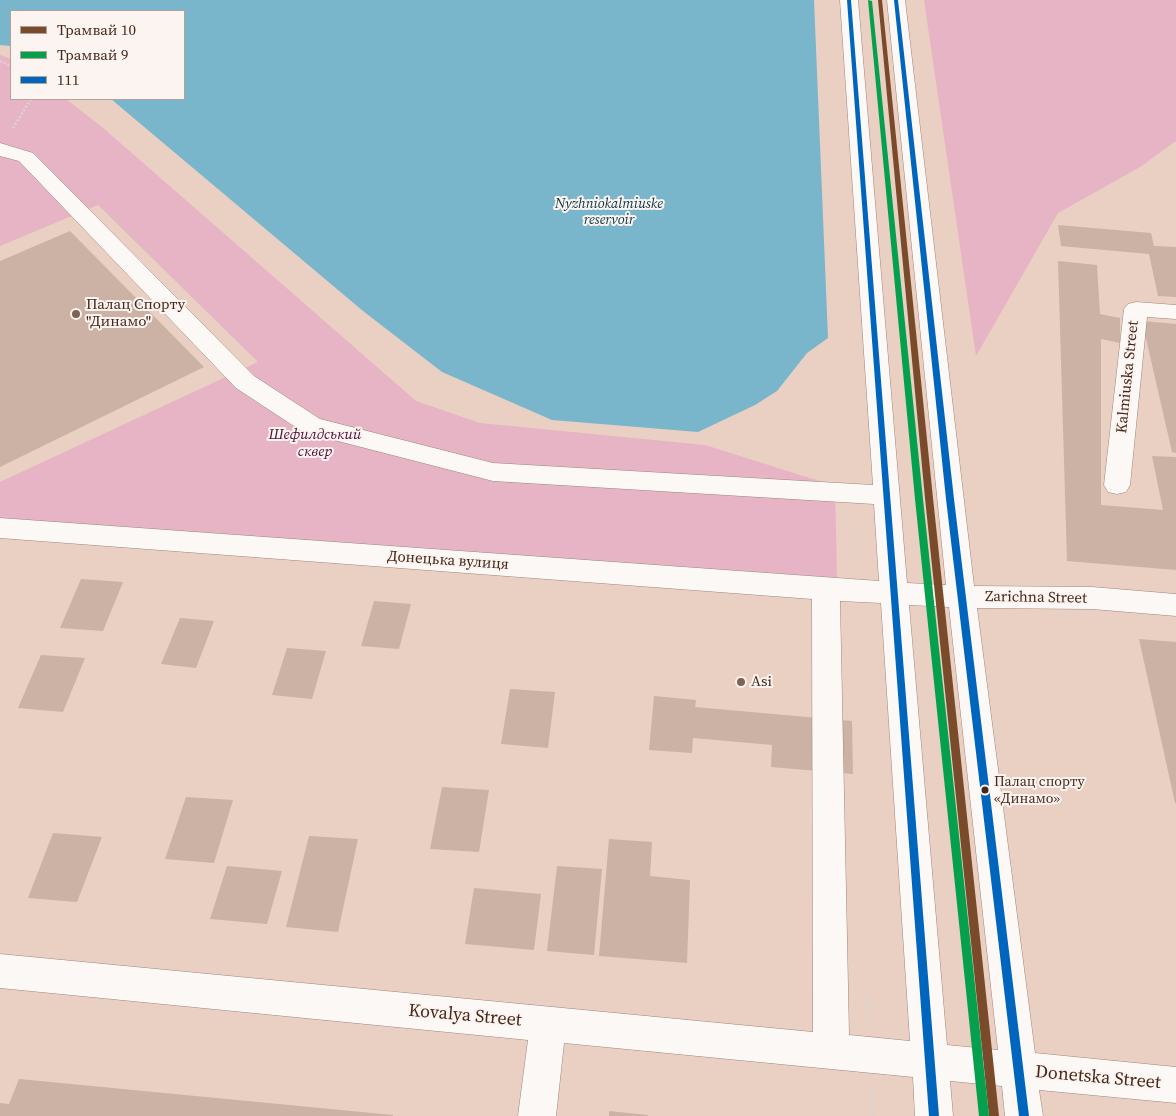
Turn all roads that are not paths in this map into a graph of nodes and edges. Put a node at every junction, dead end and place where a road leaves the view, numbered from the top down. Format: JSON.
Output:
{"nodes":[{"id":1,"x":849,"y":0,"type":"edge"},
{"id":2,"x":896,"y":0,"type":"edge"},
{"id":3,"x":0,"y":148,"type":"edge"},
{"id":4,"x":1176,"y":312,"type":"edge"},
{"id":5,"x":1117,"y":485,"type":"dead end"},
{"id":6,"x":887,"y":495,"type":"junction"},
{"id":7,"x":0,"y":528,"type":"edge"},
{"id":8,"x":840,"y":590,"type":"junction"},
{"id":9,"x":895,"y":592,"type":"junction"},
{"id":10,"x":962,"y":597,"type":"junction"},
{"id":11,"x":1176,"y":605,"type":"edge"},
{"id":12,"x":0,"y":971,"type":"edge"},
{"id":13,"x":548,"y":1024,"type":"junction"},
{"id":14,"x":831,"y":1050,"type":"junction"},
{"id":15,"x":930,"y":1062,"type":"junction"},
{"id":16,"x":1020,"y":1070,"type":"junction"},
{"id":17,"x":1176,"y":1085,"type":"edge"},
{"id":18,"x":537,"y":1116,"type":"edge"},
{"id":19,"x":934,"y":1116,"type":"edge"},
{"id":20,"x":1024,"y":1116,"type":"edge"}],
"edges":[{"from":1,"to":6,"type":"street"},
{"from":2,"to":10,"type":"street"},
{"from":3,"to":6,"type":"street"},
{"from":4,"to":5,"type":"street","name":"Kalmiuska Street"},
{"from":6,"to":9,"type":"street"},
{"from":7,"to":8,"type":"street","name":"Донецька вулиця"},
{"from":8,"to":9,"type":"street","name":"Донецька вулиця"},
{"from":8,"to":14,"type":"street"},
{"from":9,"to":10,"type":"street","name":"Zarichna Street"},
{"from":9,"to":15,"type":"street"},
{"from":10,"to":11,"type":"street","name":"Zarichna Street"},
{"from":10,"to":16,"type":"street"},
{"from":12,"to":13,"type":"street","name":"Kovalya Street"},
{"from":13,"to":14,"type":"street","name":"Kovalya Street"},
{"from":13,"to":18,"type":"street"},
{"from":14,"to":15,"type":"street","name":"Kovalya Street"},
{"from":15,"to":16,"type":"street","name":"Donetska Street"},
{"from":15,"to":19,"type":"street"},
{"from":16,"to":17,"type":"street","name":"Donetska Street"},
{"from":16,"to":20,"type":"street"}]}
